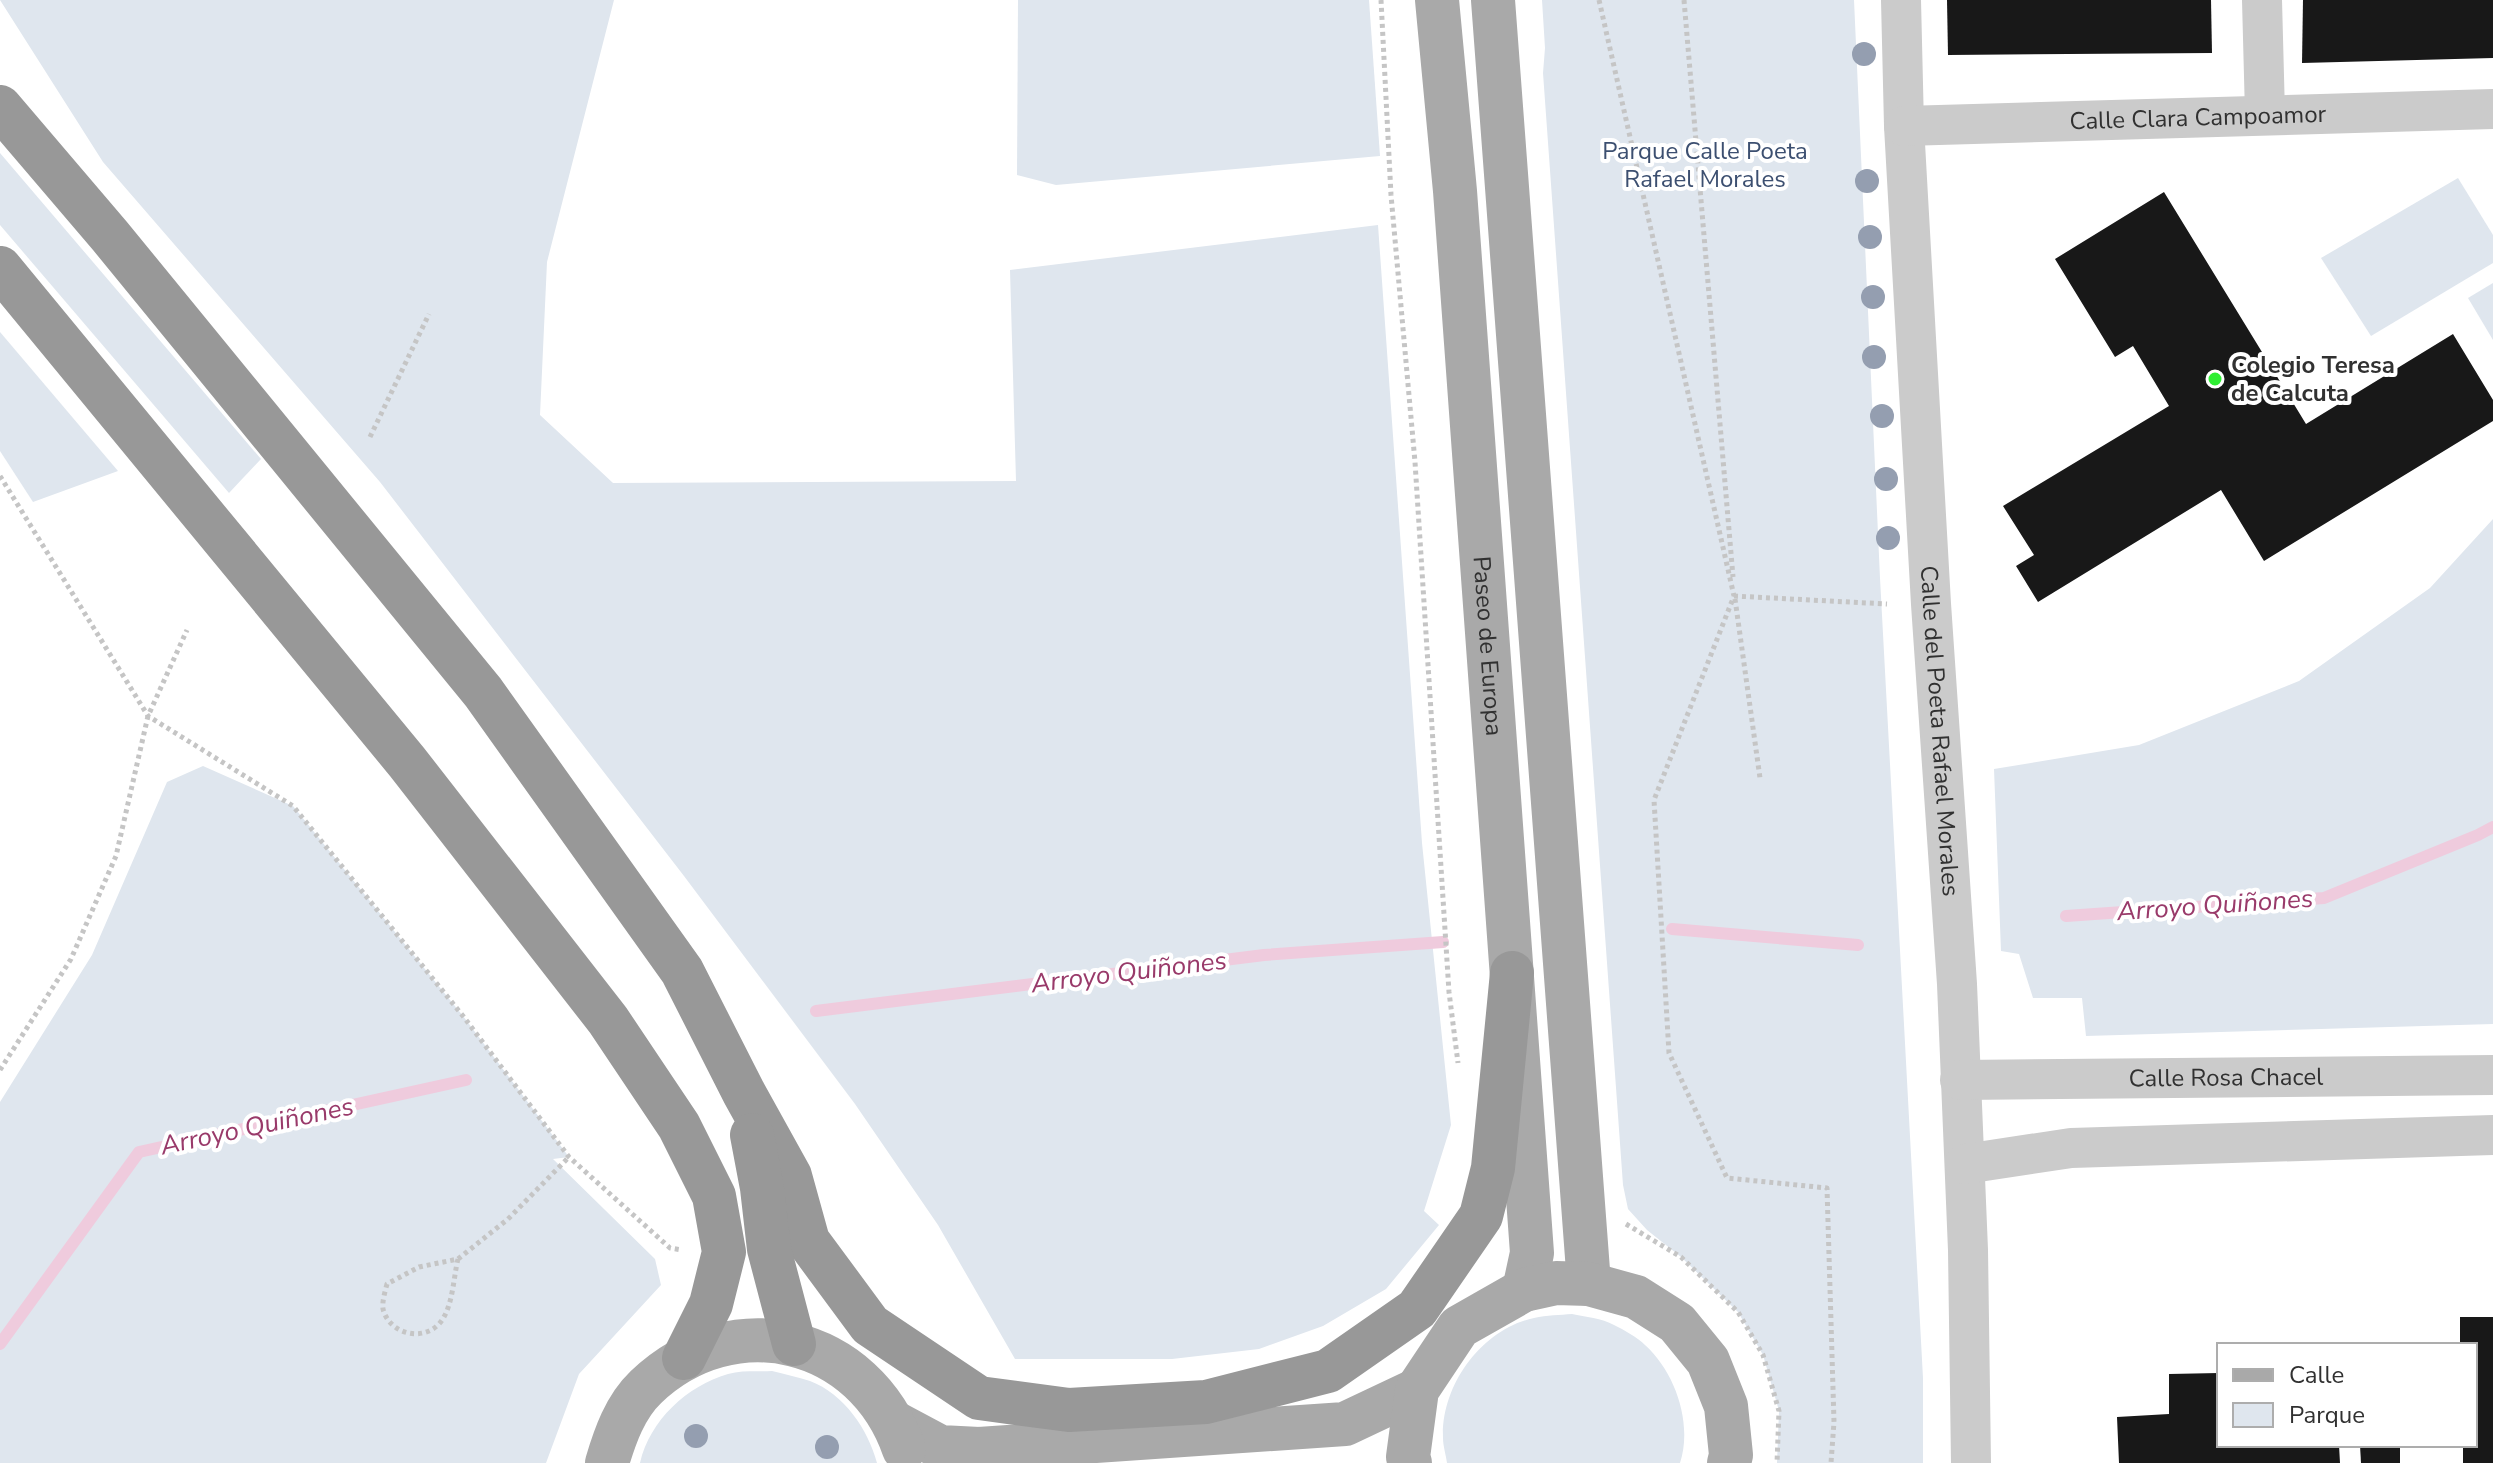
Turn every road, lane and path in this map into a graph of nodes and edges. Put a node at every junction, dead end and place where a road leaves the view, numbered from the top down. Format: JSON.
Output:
{"nodes":[{"id":1,"x":1381,"y":0,"type":"edge"},
{"id":2,"x":1437,"y":0,"type":"edge"},
{"id":3,"x":1493,"y":0,"type":"edge"},
{"id":4,"x":1599,"y":0,"type":"edge"},
{"id":5,"x":1684,"y":0,"type":"edge"},
{"id":6,"x":1901,"y":0,"type":"edge"},
{"id":7,"x":2262,"y":0,"type":"edge"},
{"id":8,"x":0,"y":107,"type":"edge"},
{"id":9,"x":2493,"y":109,"type":"edge"},
{"id":10,"x":2265,"y":114,"type":"junction"},
{"id":11,"x":1904,"y":126,"type":"junction"},
{"id":12,"x":0,"y":268,"type":"edge"},
{"id":13,"x":429,"y":314,"type":"dead end"},
{"id":14,"x":370,"y":437,"type":"dead end"},
{"id":15,"x":0,"y":476,"type":"edge"},
{"id":16,"x":1734,"y":596,"type":"junction"},
{"id":17,"x":1887,"y":604,"type":"dead end"},
{"id":18,"x":187,"y":630,"type":"dead end"},
{"id":19,"x":148,"y":716,"type":"junction"},
{"id":20,"x":1760,"y":778,"type":"dead end"},
{"id":21,"x":1512,"y":973,"type":"junction"},
{"id":22,"x":1459,"y":1068,"type":"dead end"},
{"id":23,"x":0,"y":1070,"type":"edge"},
{"id":24,"x":2493,"y":1075,"type":"edge"},
{"id":25,"x":1960,"y":1080,"type":"junction"},
{"id":26,"x":744,"y":1093,"type":"junction"},
{"id":27,"x":2493,"y":1135,"type":"edge"},
{"id":28,"x":569,"y":1157,"type":"junction"},
{"id":29,"x":1965,"y":1164,"type":"junction"},
{"id":30,"x":724,"y":1252,"type":"junction"},
{"id":31,"x":458,"y":1259,"type":"junction"},
{"id":32,"x":1589,"y":1284,"type":"junction"},
{"id":33,"x":1524,"y":1290,"type":"junction"},
{"id":34,"x":794,"y":1344,"type":"junction"},
{"id":35,"x":684,"y":1358,"type":"junction"},
{"id":36,"x":1417,"y":1390,"type":"junction"},
{"id":37,"x":902,"y":1443,"type":"edge"},
{"id":38,"x":607,"y":1463,"type":"edge"},
{"id":39,"x":1410,"y":1463,"type":"edge"},
{"id":40,"x":1729,"y":1463,"type":"edge"},
{"id":41,"x":1831,"y":1463,"type":"edge"},
{"id":42,"x":1971,"y":1463,"type":"edge"}],
"edges":[{"from":1,"to":22,"type":"path"},
{"from":2,"to":21,"type":"main road","name":"Paseo de Europa"},
{"from":3,"to":32,"type":"main road"},
{"from":4,"to":16,"type":"path"},
{"from":5,"to":16,"type":"path"},
{"from":6,"to":11,"type":"street","name":"Calle del Poeta Rafael Morales"},
{"from":7,"to":10,"type":"street"},
{"from":8,"to":26,"type":"highway"},
{"from":9,"to":10,"type":"street","name":"Calle Clara Campoamor"},
{"from":10,"to":11,"type":"street","name":"Calle Clara Campoamor"},
{"from":11,"to":25,"type":"street","name":"Calle del Poeta Rafael Morales"},
{"from":12,"to":30,"type":"highway"},
{"from":13,"to":14,"type":"path"},
{"from":15,"to":19,"type":"path"},
{"from":16,"to":17,"type":"path"},
{"from":16,"to":20,"type":"path"},
{"from":16,"to":41,"type":"path"},
{"from":18,"to":19,"type":"path"},
{"from":19,"to":23,"type":"path"},
{"from":19,"to":28,"type":"path"},
{"from":21,"to":26,"type":"highway"},
{"from":21,"to":33,"type":"main road","name":"Paseo de Europa"},
{"from":24,"to":25,"type":"street","name":"Calle Rosa Chacel"},
{"from":25,"to":29,"type":"street","name":"Calle del Poeta Rafael Morales"},
{"from":26,"to":34,"type":"highway"},
{"from":27,"to":29,"type":"street"},
{"from":28,"to":30,"type":"path"},
{"from":28,"to":31,"type":"path"},
{"from":29,"to":42,"type":"street","name":"Calle del Poeta Rafael Morales"},
{"from":30,"to":35,"type":"highway"},
{"from":31,"to":31,"type":"path"},
{"from":32,"to":33,"type":"main road"},
{"from":32,"to":40,"type":"main road"},
{"from":33,"to":36,"type":"main road"},
{"from":34,"to":35,"type":"main road"},
{"from":34,"to":37,"type":"main road"},
{"from":35,"to":38,"type":"main road"},
{"from":36,"to":37,"type":"main road"},
{"from":36,"to":39,"type":"main road"}]}
